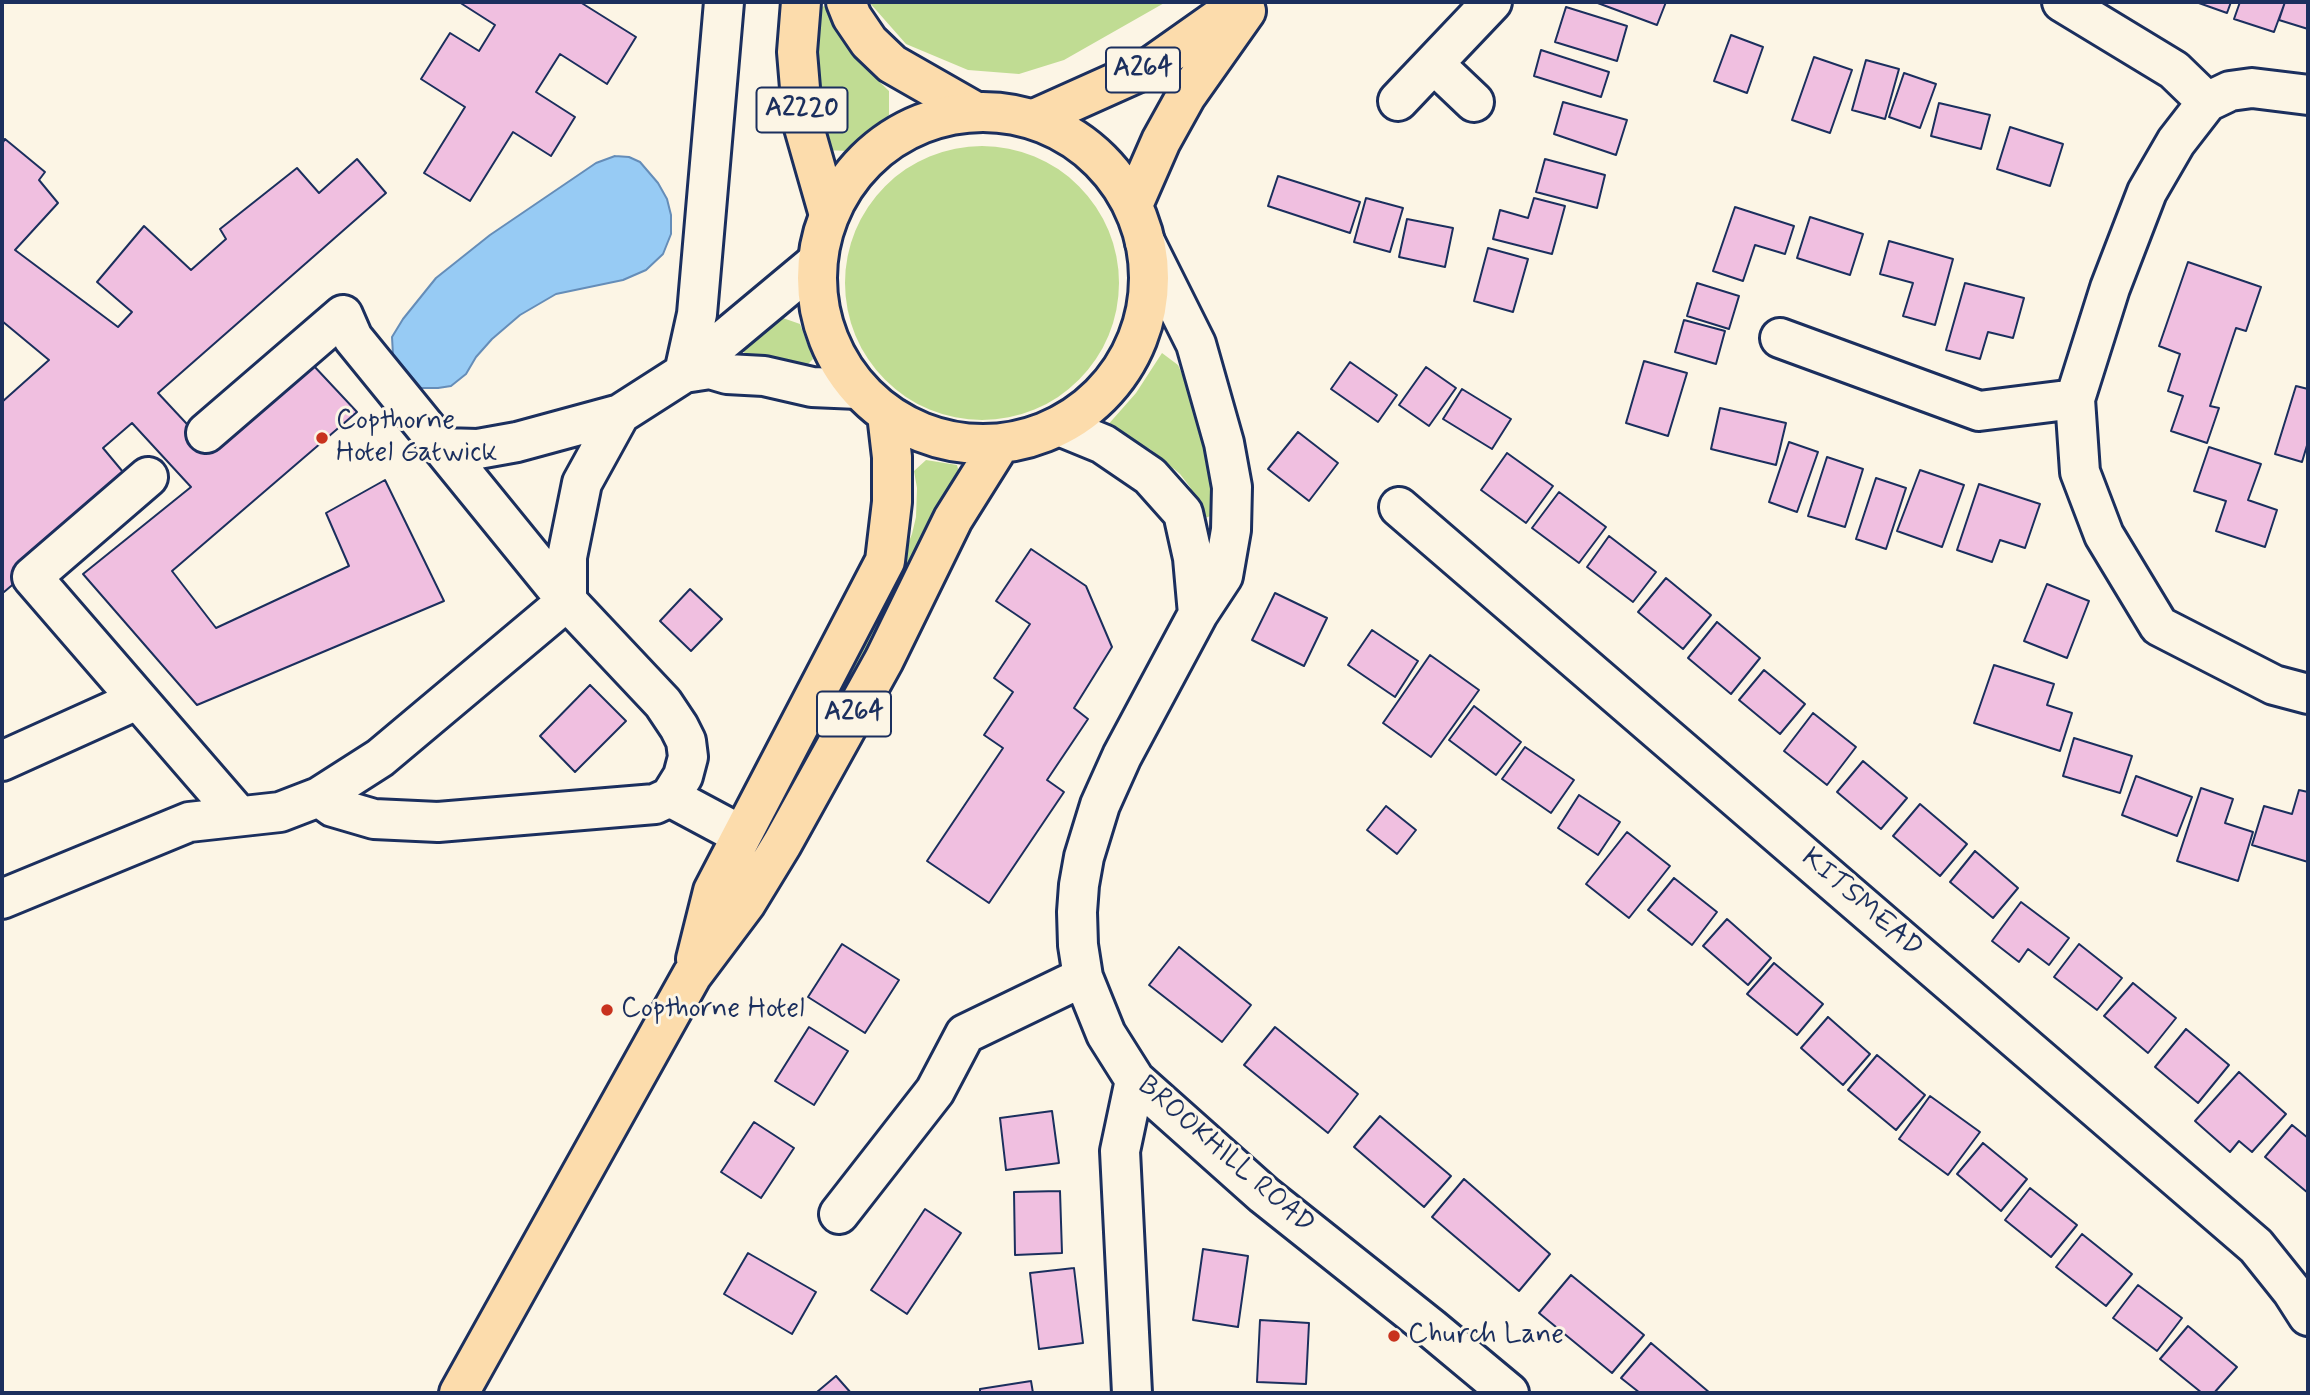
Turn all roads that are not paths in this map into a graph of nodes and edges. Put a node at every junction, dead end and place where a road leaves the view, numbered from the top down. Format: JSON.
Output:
{"nodes":[{"id":1,"x":724,"y":2,"type":"edge"},
{"id":2,"x":802,"y":2,"type":"edge"},
{"id":3,"x":846,"y":2,"type":"edge"},
{"id":4,"x":1242,"y":2,"type":"edge"},
{"id":5,"x":1252,"y":2,"type":"edge"},
{"id":6,"x":1492,"y":2,"type":"edge"},
{"id":7,"x":2062,"y":2,"type":"edge"},
{"id":8,"x":1434,"y":64,"type":"junction"},
{"id":9,"x":2308,"y":95,"type":"edge"},
{"id":10,"x":1398,"y":101,"type":"dead end"},
{"id":11,"x":1475,"y":102,"type":"dead end"},
{"id":12,"x":2207,"y":102,"type":"junction"},
{"id":13,"x":976,"y":112,"type":"junction"},
{"id":14,"x":1034,"y":119,"type":"junction"},
{"id":15,"x":1133,"y":205,"type":"junction"},
{"id":16,"x":829,"y":215,"type":"junction"},
{"id":17,"x":1145,"y":242,"type":"junction"},
{"id":18,"x":817,"y":261,"type":"junction"},
{"id":19,"x":1780,"y":338,"type":"dead end"},
{"id":20,"x":684,"y":373,"type":"junction"},
{"id":21,"x":858,"y":388,"type":"junction"},
{"id":22,"x":2075,"y":399,"type":"junction"},
{"id":23,"x":620,"y":414,"type":"junction"},
{"id":24,"x":887,"y":414,"type":"junction"},
{"id":25,"x":1059,"y":426,"type":"junction"},
{"id":26,"x":206,"y":433,"type":"dead end"},
{"id":27,"x":1000,"y":444,"type":"junction"},
{"id":28,"x":442,"y":448,"type":"junction"},
{"id":29,"x":148,"y":477,"type":"dead end"},
{"id":30,"x":1399,"y":507,"type":"dead end"},
{"id":31,"x":567,"y":601,"type":"junction"},
{"id":32,"x":1198,"y":614,"type":"junction"},
{"id":33,"x":2308,"y":694,"type":"edge"},
{"id":34,"x":137,"y":700,"type":"junction"},
{"id":35,"x":2,"y":761,"type":"edge"},
{"id":36,"x":319,"y":797,"type":"junction"},
{"id":37,"x":670,"y":797,"type":"junction"},
{"id":38,"x":238,"y":815,"type":"junction"},
{"id":39,"x":741,"y":835,"type":"junction"},
{"id":40,"x":2,"y":899,"type":"edge"},
{"id":41,"x":692,"y":975,"type":"junction"},
{"id":42,"x":1083,"y":977,"type":"junction"},
{"id":43,"x":1135,"y":1080,"type":"junction"},
{"id":44,"x":839,"y":1214,"type":"dead end"},
{"id":45,"x":2308,"y":1317,"type":"edge"},
{"id":46,"x":459,"y":1393,"type":"edge"},
{"id":47,"x":1132,"y":1393,"type":"edge"},
{"id":48,"x":1509,"y":1393,"type":"edge"}],
"edges":[{"from":1,"to":20,"type":"street"},
{"from":2,"to":16,"type":"main road","number":"A2220"},
{"from":3,"to":13,"type":"main road"},
{"from":4,"to":14,"type":"main road","number":"A264"},
{"from":5,"to":15,"type":"main road","number":"A264"},
{"from":6,"to":8,"type":"street"},
{"from":7,"to":12,"type":"street"},
{"from":8,"to":10,"type":"street"},
{"from":8,"to":11,"type":"street"},
{"from":9,"to":12,"type":"street"},
{"from":12,"to":22,"type":"street"},
{"from":13,"to":14,"type":"main road"},
{"from":13,"to":16,"type":"main road"},
{"from":14,"to":15,"type":"main road"},
{"from":15,"to":17,"type":"main road"},
{"from":16,"to":18,"type":"main road"},
{"from":17,"to":25,"type":"main road"},
{"from":17,"to":32,"type":"street","name":"BROOKHILL ROAD"},
{"from":18,"to":20,"type":"street"},
{"from":18,"to":21,"type":"main road"},
{"from":19,"to":22,"type":"street"},
{"from":20,"to":21,"type":"street"},
{"from":20,"to":23,"type":"street"},
{"from":21,"to":24,"type":"main road"},
{"from":22,"to":33,"type":"street"},
{"from":23,"to":28,"type":"street"},
{"from":23,"to":31,"type":"street"},
{"from":24,"to":27,"type":"main road"},
{"from":24,"to":39,"type":"main road","number":"A264"},
{"from":25,"to":27,"type":"main road"},
{"from":25,"to":32,"type":"street"},
{"from":26,"to":28,"type":"street"},
{"from":27,"to":41,"type":"main road","number":"A264"},
{"from":28,"to":31,"type":"street"},
{"from":29,"to":34,"type":"street"},
{"from":30,"to":45,"type":"street","name":"KITSMEAD"},
{"from":31,"to":36,"type":"street"},
{"from":31,"to":37,"type":"street"},
{"from":32,"to":42,"type":"street","name":"BROOKHILL ROAD"},
{"from":34,"to":35,"type":"street"},
{"from":34,"to":38,"type":"street"},
{"from":36,"to":37,"type":"street"},
{"from":36,"to":38,"type":"street"},
{"from":37,"to":39,"type":"street"},
{"from":38,"to":40,"type":"street"},
{"from":39,"to":41,"type":"main road","number":"A264"},
{"from":41,"to":46,"type":"main road","number":"A264"},
{"from":42,"to":43,"type":"street","name":"BROOKHILL ROAD"},
{"from":42,"to":44,"type":"street"},
{"from":43,"to":47,"type":"street"},
{"from":43,"to":48,"type":"street","name":"BROOKHILL ROAD"}]}
